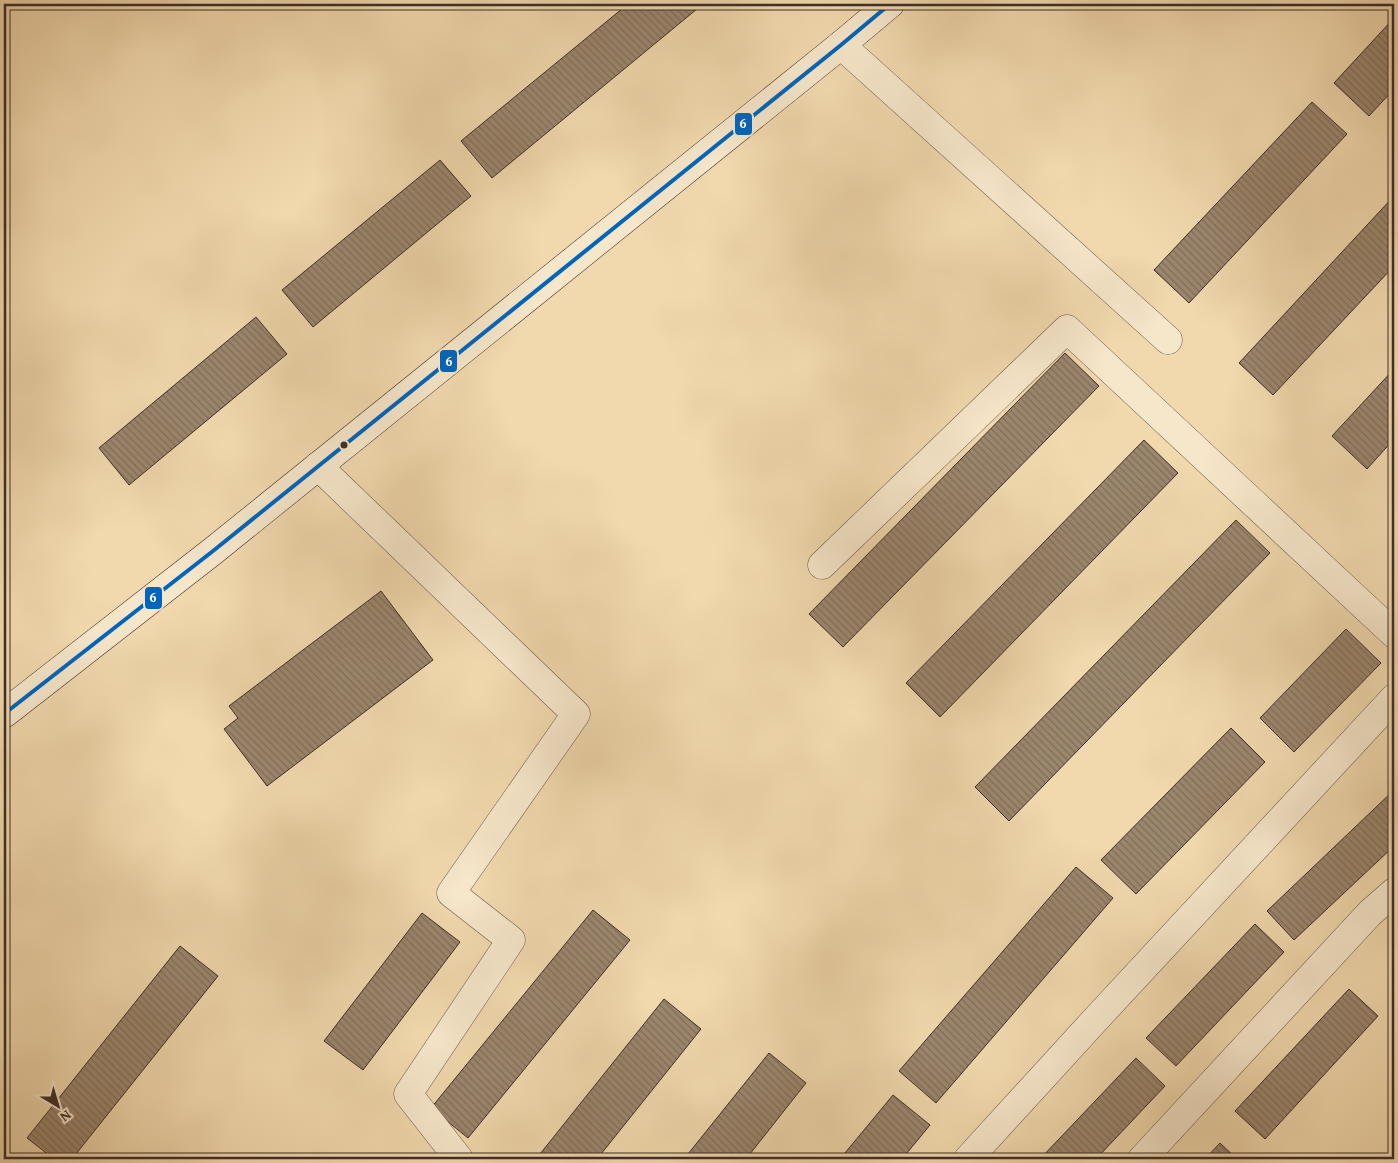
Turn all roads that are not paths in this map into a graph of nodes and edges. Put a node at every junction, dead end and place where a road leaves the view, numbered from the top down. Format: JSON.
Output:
{"nodes":[{"id":1,"x":890,"y":4,"type":"edge"},
{"id":2,"x":841,"y":45,"type":"junction"},
{"id":3,"x":1168,"y":340,"type":"dead end"},
{"id":4,"x":318,"y":466,"type":"junction"},
{"id":5,"x":822,"y":565,"type":"dead end"},
{"id":6,"x":1394,"y":634,"type":"edge"},
{"id":7,"x":1394,"y":698,"type":"edge"},
{"id":8,"x":4,"y":714,"type":"edge"},
{"id":9,"x":1394,"y":892,"type":"edge"},
{"id":10,"x":459,"y":1159,"type":"edge"},
{"id":11,"x":968,"y":1159,"type":"edge"},
{"id":12,"x":1142,"y":1159,"type":"edge"}],
"edges":[{"from":1,"to":2,"type":"street"},
{"from":2,"to":3,"type":"street"},
{"from":2,"to":4,"type":"street"},
{"from":4,"to":8,"type":"street"},
{"from":4,"to":10,"type":"street"},
{"from":5,"to":6,"type":"street"},
{"from":7,"to":11,"type":"street"},
{"from":9,"to":12,"type":"street"}]}
